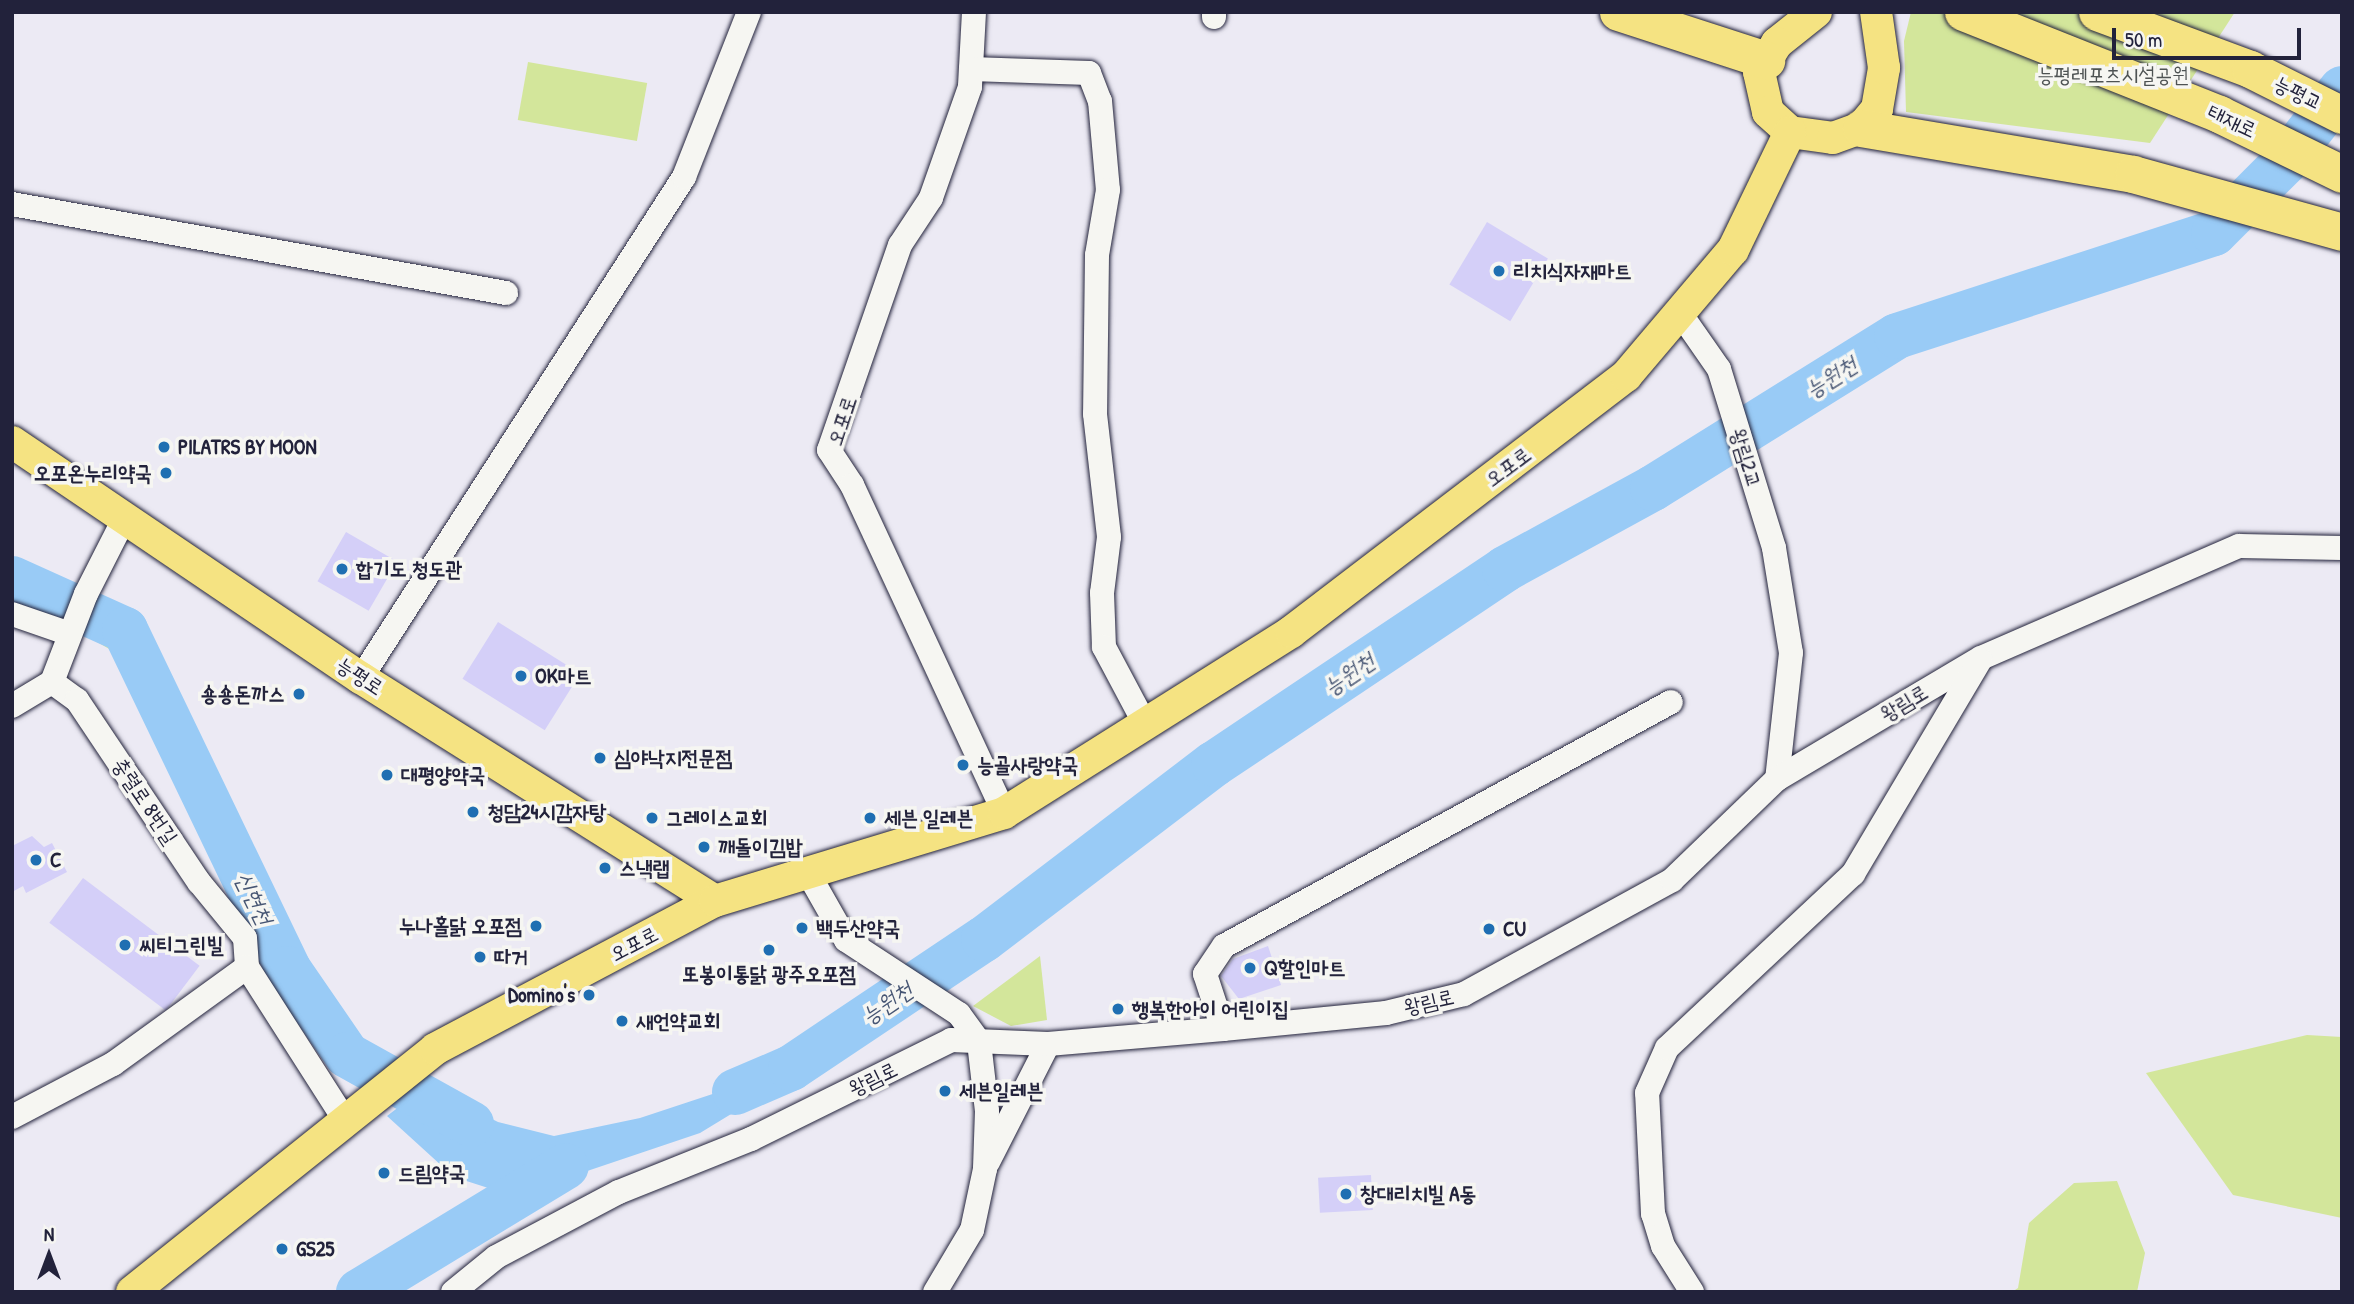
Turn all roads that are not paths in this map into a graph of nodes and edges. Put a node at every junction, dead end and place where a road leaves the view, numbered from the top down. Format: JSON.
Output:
{"nodes":[{"id":1,"x":749,"y":12,"type":"edge"},
{"id":2,"x":974,"y":12,"type":"edge"},
{"id":3,"x":1618,"y":12,"type":"edge"},
{"id":4,"x":1816,"y":12,"type":"edge"},
{"id":5,"x":1876,"y":12,"type":"edge"},
{"id":6,"x":1963,"y":12,"type":"edge"},
{"id":7,"x":2097,"y":12,"type":"edge"},
{"id":8,"x":1766,"y":60,"type":"junction"},
{"id":9,"x":971,"y":69,"type":"junction"},
{"id":10,"x":2342,"y":115,"type":"edge"},
{"id":11,"x":1861,"y":128,"type":"junction"},
{"id":12,"x":1790,"y":132,"type":"junction"},
{"id":13,"x":2342,"y":174,"type":"edge"},
{"id":14,"x":12,"y":204,"type":"edge"},
{"id":15,"x":2342,"y":232,"type":"edge"},
{"id":16,"x":506,"y":293,"type":"dead end"},
{"id":17,"x":1680,"y":313,"type":"junction"},
{"id":18,"x":12,"y":442,"type":"edge"},
{"id":19,"x":124,"y":519,"type":"junction"},
{"id":20,"x":2342,"y":548,"type":"edge"},
{"id":21,"x":12,"y":614,"type":"edge"},
{"id":22,"x":72,"y":630,"type":"junction"},
{"id":23,"x":1981,"y":658,"type":"junction"},
{"id":24,"x":362,"y":678,"type":"junction"},
{"id":25,"x":52,"y":682,"type":"junction"},
{"id":26,"x":1671,"y":702,"type":"dead end"},
{"id":27,"x":12,"y":706,"type":"edge"},
{"id":28,"x":1145,"y":724,"type":"junction"},
{"id":29,"x":1777,"y":779,"type":"junction"},
{"id":30,"x":1004,"y":813,"type":"junction"},
{"id":31,"x":808,"y":873,"type":"junction"},
{"id":32,"x":715,"y":901,"type":"junction"},
{"id":33,"x":247,"y":967,"type":"junction"},
{"id":34,"x":1223,"y":1028,"type":"junction"},
{"id":35,"x":979,"y":1042,"type":"junction"},
{"id":36,"x":1048,"y":1044,"type":"junction"},
{"id":37,"x":12,"y":1117,"type":"edge"},
{"id":38,"x":346,"y":1122,"type":"junction"},
{"id":39,"x":985,"y":1169,"type":"junction"},
{"id":40,"x":132,"y":1292,"type":"edge"},
{"id":41,"x":453,"y":1292,"type":"edge"},
{"id":42,"x":935,"y":1292,"type":"edge"},
{"id":43,"x":1692,"y":1292,"type":"edge"}],
"edges":[{"from":1,"to":24,"type":"street"},
{"from":2,"to":9,"type":"street","name":"오포로"},
{"from":3,"to":8,"type":"highway"},
{"from":4,"to":8,"type":"main road"},
{"from":5,"to":11,"type":"main road"},
{"from":6,"to":13,"type":"highway","name":"태재로"},
{"from":7,"to":10,"type":"highway","name":"능평교"},
{"from":8,"to":12,"type":"main road"},
{"from":9,"to":28,"type":"street"},
{"from":9,"to":30,"type":"street","name":"오포로"},
{"from":11,"to":12,"type":"main road"},
{"from":11,"to":15,"type":"highway"},
{"from":12,"to":17,"type":"main road","name":"오포로"},
{"from":14,"to":16,"type":"street"},
{"from":17,"to":28,"type":"main road","name":"오포로"},
{"from":17,"to":29,"type":"street","name":"왕림2교"},
{"from":18,"to":19,"type":"main road","name":"능평로"},
{"from":19,"to":22,"type":"street"},
{"from":19,"to":24,"type":"main road","name":"능평로"},
{"from":20,"to":23,"type":"street","name":"왕림로"},
{"from":21,"to":22,"type":"street"},
{"from":22,"to":25,"type":"street"},
{"from":23,"to":29,"type":"street","name":"왕림로"},
{"from":23,"to":43,"type":"street"},
{"from":24,"to":32,"type":"main road","name":"능평로"},
{"from":25,"to":27,"type":"street"},
{"from":25,"to":33,"type":"street","name":"충렬로 8번길"},
{"from":26,"to":34,"type":"street"},
{"from":28,"to":30,"type":"main road","name":"오포로"},
{"from":29,"to":34,"type":"street","name":"왕림로"},
{"from":30,"to":31,"type":"main road","name":"오포로"},
{"from":31,"to":32,"type":"main road","name":"오포로"},
{"from":31,"to":35,"type":"street"},
{"from":32,"to":38,"type":"main road","name":"오포로"},
{"from":33,"to":37,"type":"street"},
{"from":33,"to":38,"type":"street","name":"충렬로 8번길"},
{"from":34,"to":36,"type":"street","name":"왕림로"},
{"from":35,"to":36,"type":"street","name":"왕림로"},
{"from":35,"to":39,"type":"street"},
{"from":35,"to":41,"type":"street","name":"왕림로"},
{"from":36,"to":39,"type":"street"},
{"from":38,"to":40,"type":"main road","name":"오포로"},
{"from":39,"to":42,"type":"street"}]}
